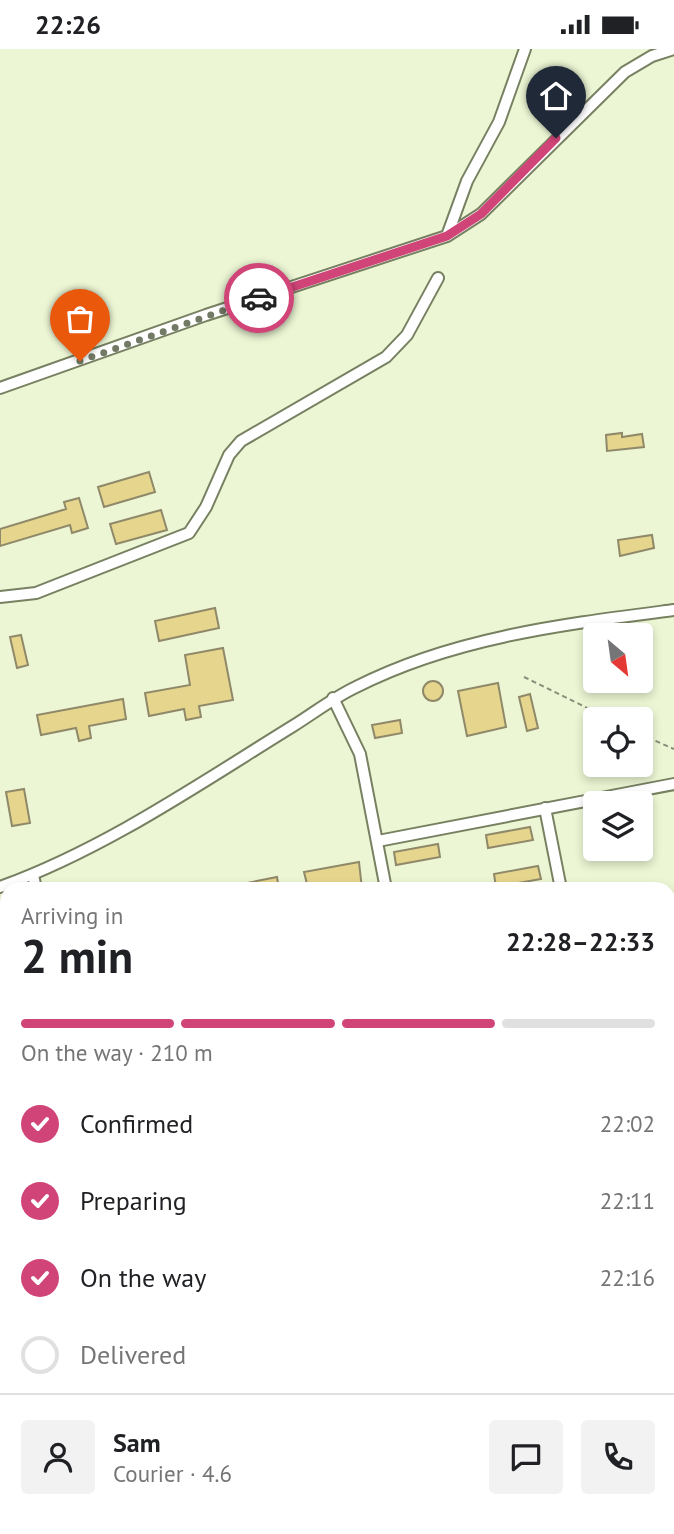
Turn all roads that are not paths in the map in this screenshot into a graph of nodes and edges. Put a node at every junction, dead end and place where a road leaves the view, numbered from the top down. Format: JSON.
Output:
{"nodes":[{"id":1,"x":525,"y":49,"type":"edge"},
{"id":2,"x":674,"y":49,"type":"edge"},
{"id":3,"x":447,"y":236,"type":"junction"},
{"id":4,"x":438,"y":278,"type":"dead end"},
{"id":5,"x":0,"y":389,"type":"edge"},
{"id":6,"x":0,"y":597,"type":"edge"},
{"id":7,"x":674,"y":610,"type":"edge"},
{"id":8,"x":333,"y":698,"type":"junction"},
{"id":9,"x":674,"y":784,"type":"edge"},
{"id":10,"x":545,"y":808,"type":"junction"},
{"id":11,"x":378,"y":841,"type":"junction"},
{"id":12,"x":33,"y":875,"type":"junction"},
{"id":13,"x":14,"y":882,"type":"edge"},
{"id":14,"x":34,"y":882,"type":"edge"},
{"id":15,"x":385,"y":882,"type":"edge"},
{"id":16,"x":560,"y":882,"type":"edge"}],
"edges":[{"from":1,"to":3,"type":"street"},
{"from":2,"to":3,"type":"street"},
{"from":3,"to":5,"type":"street"},
{"from":4,"to":6,"type":"street"},
{"from":7,"to":8,"type":"street"},
{"from":8,"to":11,"type":"street"},
{"from":8,"to":12,"type":"street"},
{"from":9,"to":10,"type":"street"},
{"from":10,"to":11,"type":"street"},
{"from":10,"to":16,"type":"street"},
{"from":11,"to":15,"type":"street"},
{"from":12,"to":13,"type":"street"},
{"from":12,"to":14,"type":"street"}]}
